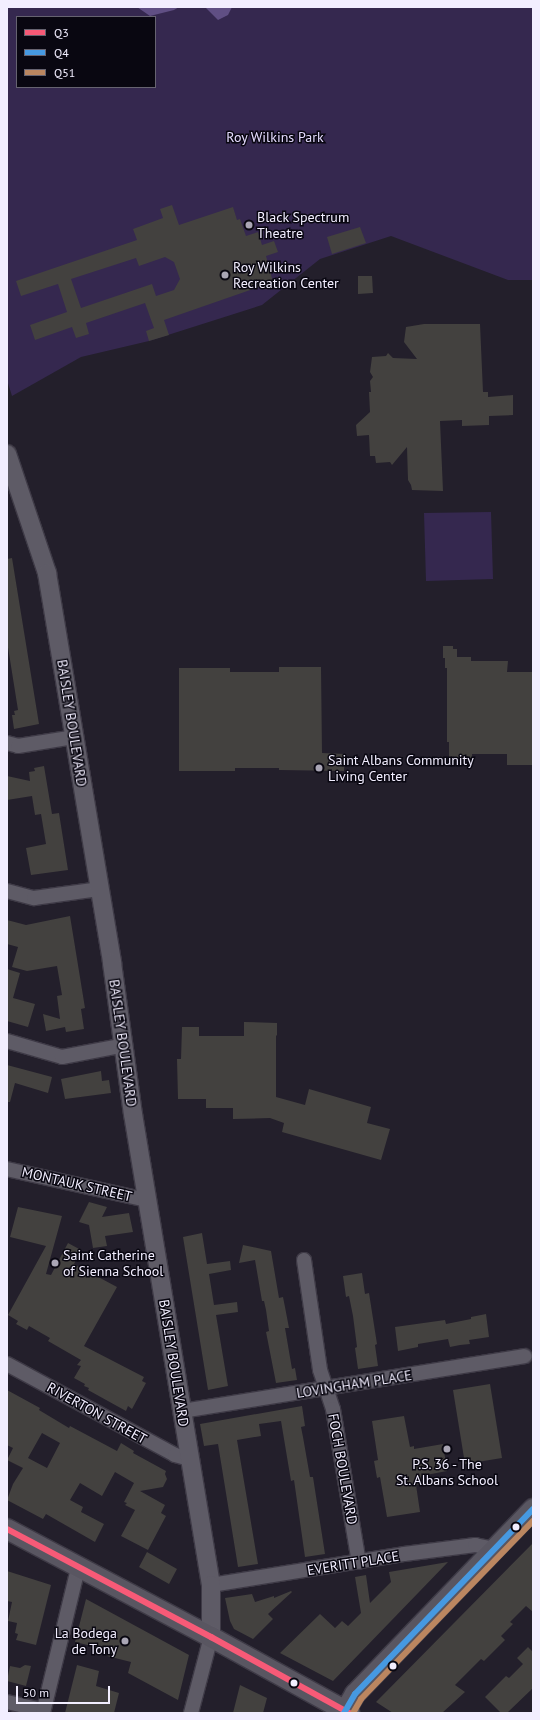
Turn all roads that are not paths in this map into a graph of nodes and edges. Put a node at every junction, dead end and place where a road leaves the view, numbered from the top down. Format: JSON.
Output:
{"nodes":[{"id":1,"x":7,"y":454,"type":"edge"},
{"id":2,"x":74,"y":737,"type":"junction"},
{"id":3,"x":7,"y":743,"type":"edge"},
{"id":4,"x":100,"y":889,"type":"junction"},
{"id":5,"x":7,"y":891,"type":"edge"},
{"id":6,"x":7,"y":1041,"type":"edge"},
{"id":7,"x":124,"y":1045,"type":"junction"},
{"id":8,"x":7,"y":1169,"type":"edge"},
{"id":9,"x":147,"y":1200,"type":"junction"},
{"id":10,"x":304,"y":1260,"type":"dead end"},
{"id":11,"x":525,"y":1356,"type":"dead end"},
{"id":12,"x":7,"y":1364,"type":"edge"},
{"id":13,"x":327,"y":1389,"type":"junction"},
{"id":14,"x":182,"y":1411,"type":"junction"},
{"id":15,"x":189,"y":1459,"type":"junction"},
{"id":16,"x":533,"y":1509,"type":"edge"},
{"id":17,"x":7,"y":1529,"type":"edge"},
{"id":18,"x":494,"y":1549,"type":"junction"},
{"id":19,"x":359,"y":1562,"type":"junction"},
{"id":20,"x":78,"y":1568,"type":"junction"},
{"id":21,"x":211,"y":1585,"type":"junction"},
{"id":22,"x":211,"y":1637,"type":"junction"},
{"id":23,"x":7,"y":1702,"type":"edge"},
{"id":24,"x":43,"y":1712,"type":"edge"},
{"id":25,"x":346,"y":1712,"type":"edge"},
{"id":26,"x":192,"y":1713,"type":"edge"}],
"edges":[{"from":1,"to":2,"type":"street","name":"BAISLEY BOULEVARD"},
{"from":2,"to":3,"type":"street"},
{"from":2,"to":4,"type":"street","name":"BAISLEY BOULEVARD"},
{"from":4,"to":5,"type":"street"},
{"from":4,"to":7,"type":"street","name":"BAISLEY BOULEVARD"},
{"from":6,"to":7,"type":"street"},
{"from":7,"to":9,"type":"street","name":"BAISLEY BOULEVARD"},
{"from":8,"to":9,"type":"street","name":"MONTAUK STREET"},
{"from":9,"to":14,"type":"street","name":"BAISLEY BOULEVARD"},
{"from":10,"to":13,"type":"street","name":"FOCH BOULEVARD"},
{"from":11,"to":13,"type":"street","name":"LOVINGHAM PLACE"},
{"from":12,"to":15,"type":"street","name":"RIVERTON STREET"},
{"from":13,"to":14,"type":"street","name":"LOVINGHAM PLACE"},
{"from":13,"to":19,"type":"street","name":"FOCH BOULEVARD"},
{"from":14,"to":15,"type":"street","name":"BAISLEY BOULEVARD"},
{"from":15,"to":21,"type":"street","name":"BAISLEY BOULEVARD"},
{"from":16,"to":18,"type":"main road"},
{"from":17,"to":20,"type":"main road"},
{"from":18,"to":19,"type":"street","name":"EVERITT PLACE"},
{"from":18,"to":25,"type":"main road"},
{"from":19,"to":21,"type":"street","name":"EVERITT PLACE"},
{"from":20,"to":22,"type":"main road"},
{"from":20,"to":24,"type":"street"},
{"from":21,"to":22,"type":"street","name":"BAISLEY BOULEVARD"},
{"from":22,"to":25,"type":"main road"},
{"from":22,"to":26,"type":"street"},
{"from":23,"to":24,"type":"street"}]}
